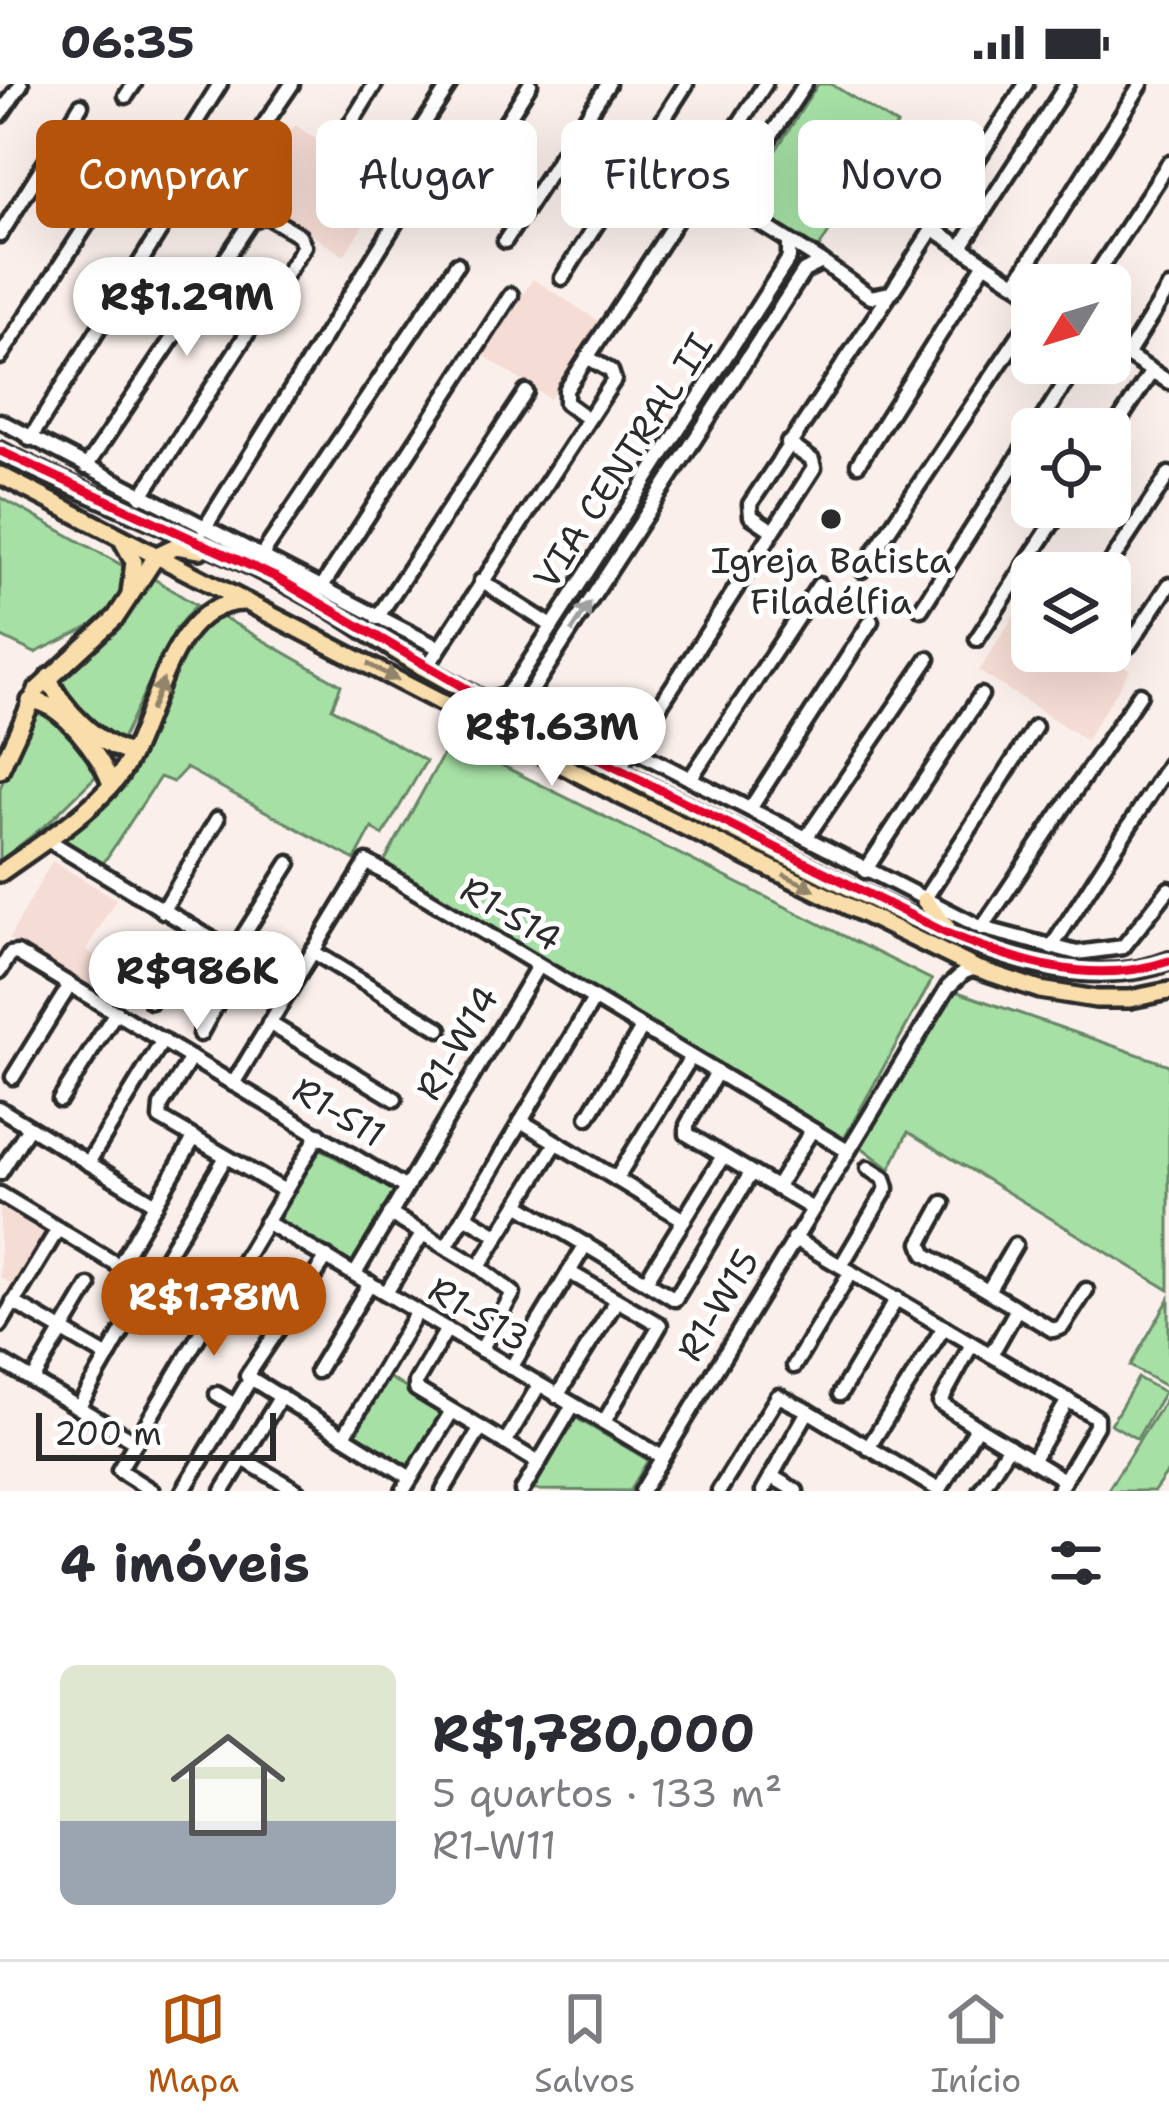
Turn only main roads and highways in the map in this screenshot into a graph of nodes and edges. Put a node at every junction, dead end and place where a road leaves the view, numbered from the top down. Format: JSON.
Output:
{"nodes":[{"id":1,"x":0,"y":452,"type":"edge"},
{"id":2,"x":0,"y":475,"type":"edge"},
{"id":3,"x":120,"y":536,"type":"junction"},
{"id":4,"x":157,"y":555,"type":"junction"},
{"id":5,"x":260,"y":565,"type":"junction"},
{"id":6,"x":316,"y":593,"type":"junction"},
{"id":7,"x":128,"y":602,"type":"junction"},
{"id":8,"x":250,"y":602,"type":"junction"},
{"id":9,"x":291,"y":623,"type":"junction"},
{"id":10,"x":49,"y":677,"type":"junction"},
{"id":11,"x":30,"y":701,"type":"junction"},
{"id":12,"x":516,"y":715,"type":"junction"},
{"id":13,"x":474,"y":720,"type":"junction"},
{"id":14,"x":132,"y":753,"type":"junction"},
{"id":15,"x":3,"y":754,"type":"edge"},
{"id":16,"x":111,"y":785,"type":"junction"},
{"id":17,"x":662,"y":794,"type":"junction"},
{"id":18,"x":688,"y":806,"type":"junction"},
{"id":19,"x":656,"y":813,"type":"junction"},
{"id":20,"x":677,"y":823,"type":"junction"},
{"id":21,"x":756,"y":851,"type":"junction"},
{"id":22,"x":0,"y":873,"type":"edge"},
{"id":23,"x":924,"y":900,"type":"road end"},
{"id":24,"x":955,"y":936,"type":"junction"},
{"id":25,"x":1166,"y":963,"type":"edge"},
{"id":26,"x":1169,"y":991,"type":"edge"},
{"id":27,"x":1150,"y":995,"type":"junction"}],
"edges":[{"from":1,"to":5,"type":"main road"},
{"from":2,"to":3,"type":"main road"},
{"from":3,"to":4,"type":"main road"},
{"from":3,"to":7,"type":"main road"},
{"from":4,"to":5,"type":"main road"},
{"from":4,"to":7,"type":"main road"},
{"from":4,"to":8,"type":"main road"},
{"from":5,"to":6,"type":"main road"},
{"from":6,"to":9,"type":"main road"},
{"from":6,"to":12,"type":"main road"},
{"from":7,"to":10,"type":"main road"},
{"from":8,"to":9,"type":"main road"},
{"from":14,"to":8,"type":"main road","one_way":true},
{"from":9,"to":13,"type":"main road","one_way":true},
{"from":10,"to":11,"type":"main road"},
{"from":10,"to":14,"type":"main road"},
{"from":11,"to":15,"type":"main road"},
{"from":11,"to":16,"type":"main road"},
{"from":12,"to":13,"type":"main road"},
{"from":12,"to":17,"type":"main road"},
{"from":13,"to":19,"type":"main road"},
{"from":14,"to":16,"type":"main road"},
{"from":16,"to":22,"type":"main road"},
{"from":17,"to":18,"type":"main road"},
{"from":17,"to":19,"type":"main road"},
{"from":18,"to":20,"type":"main road"},
{"from":18,"to":21,"type":"main road"},
{"from":19,"to":20,"type":"main road"},
{"from":20,"to":21,"type":"main road"},
{"from":21,"to":24,"type":"main road"},
{"from":21,"to":27,"type":"main road","one_way":true},
{"from":23,"to":24,"type":"main road"},
{"from":24,"to":25,"type":"main road"},
{"from":25,"to":27,"type":"main road"},
{"from":26,"to":27,"type":"main road"}]}
